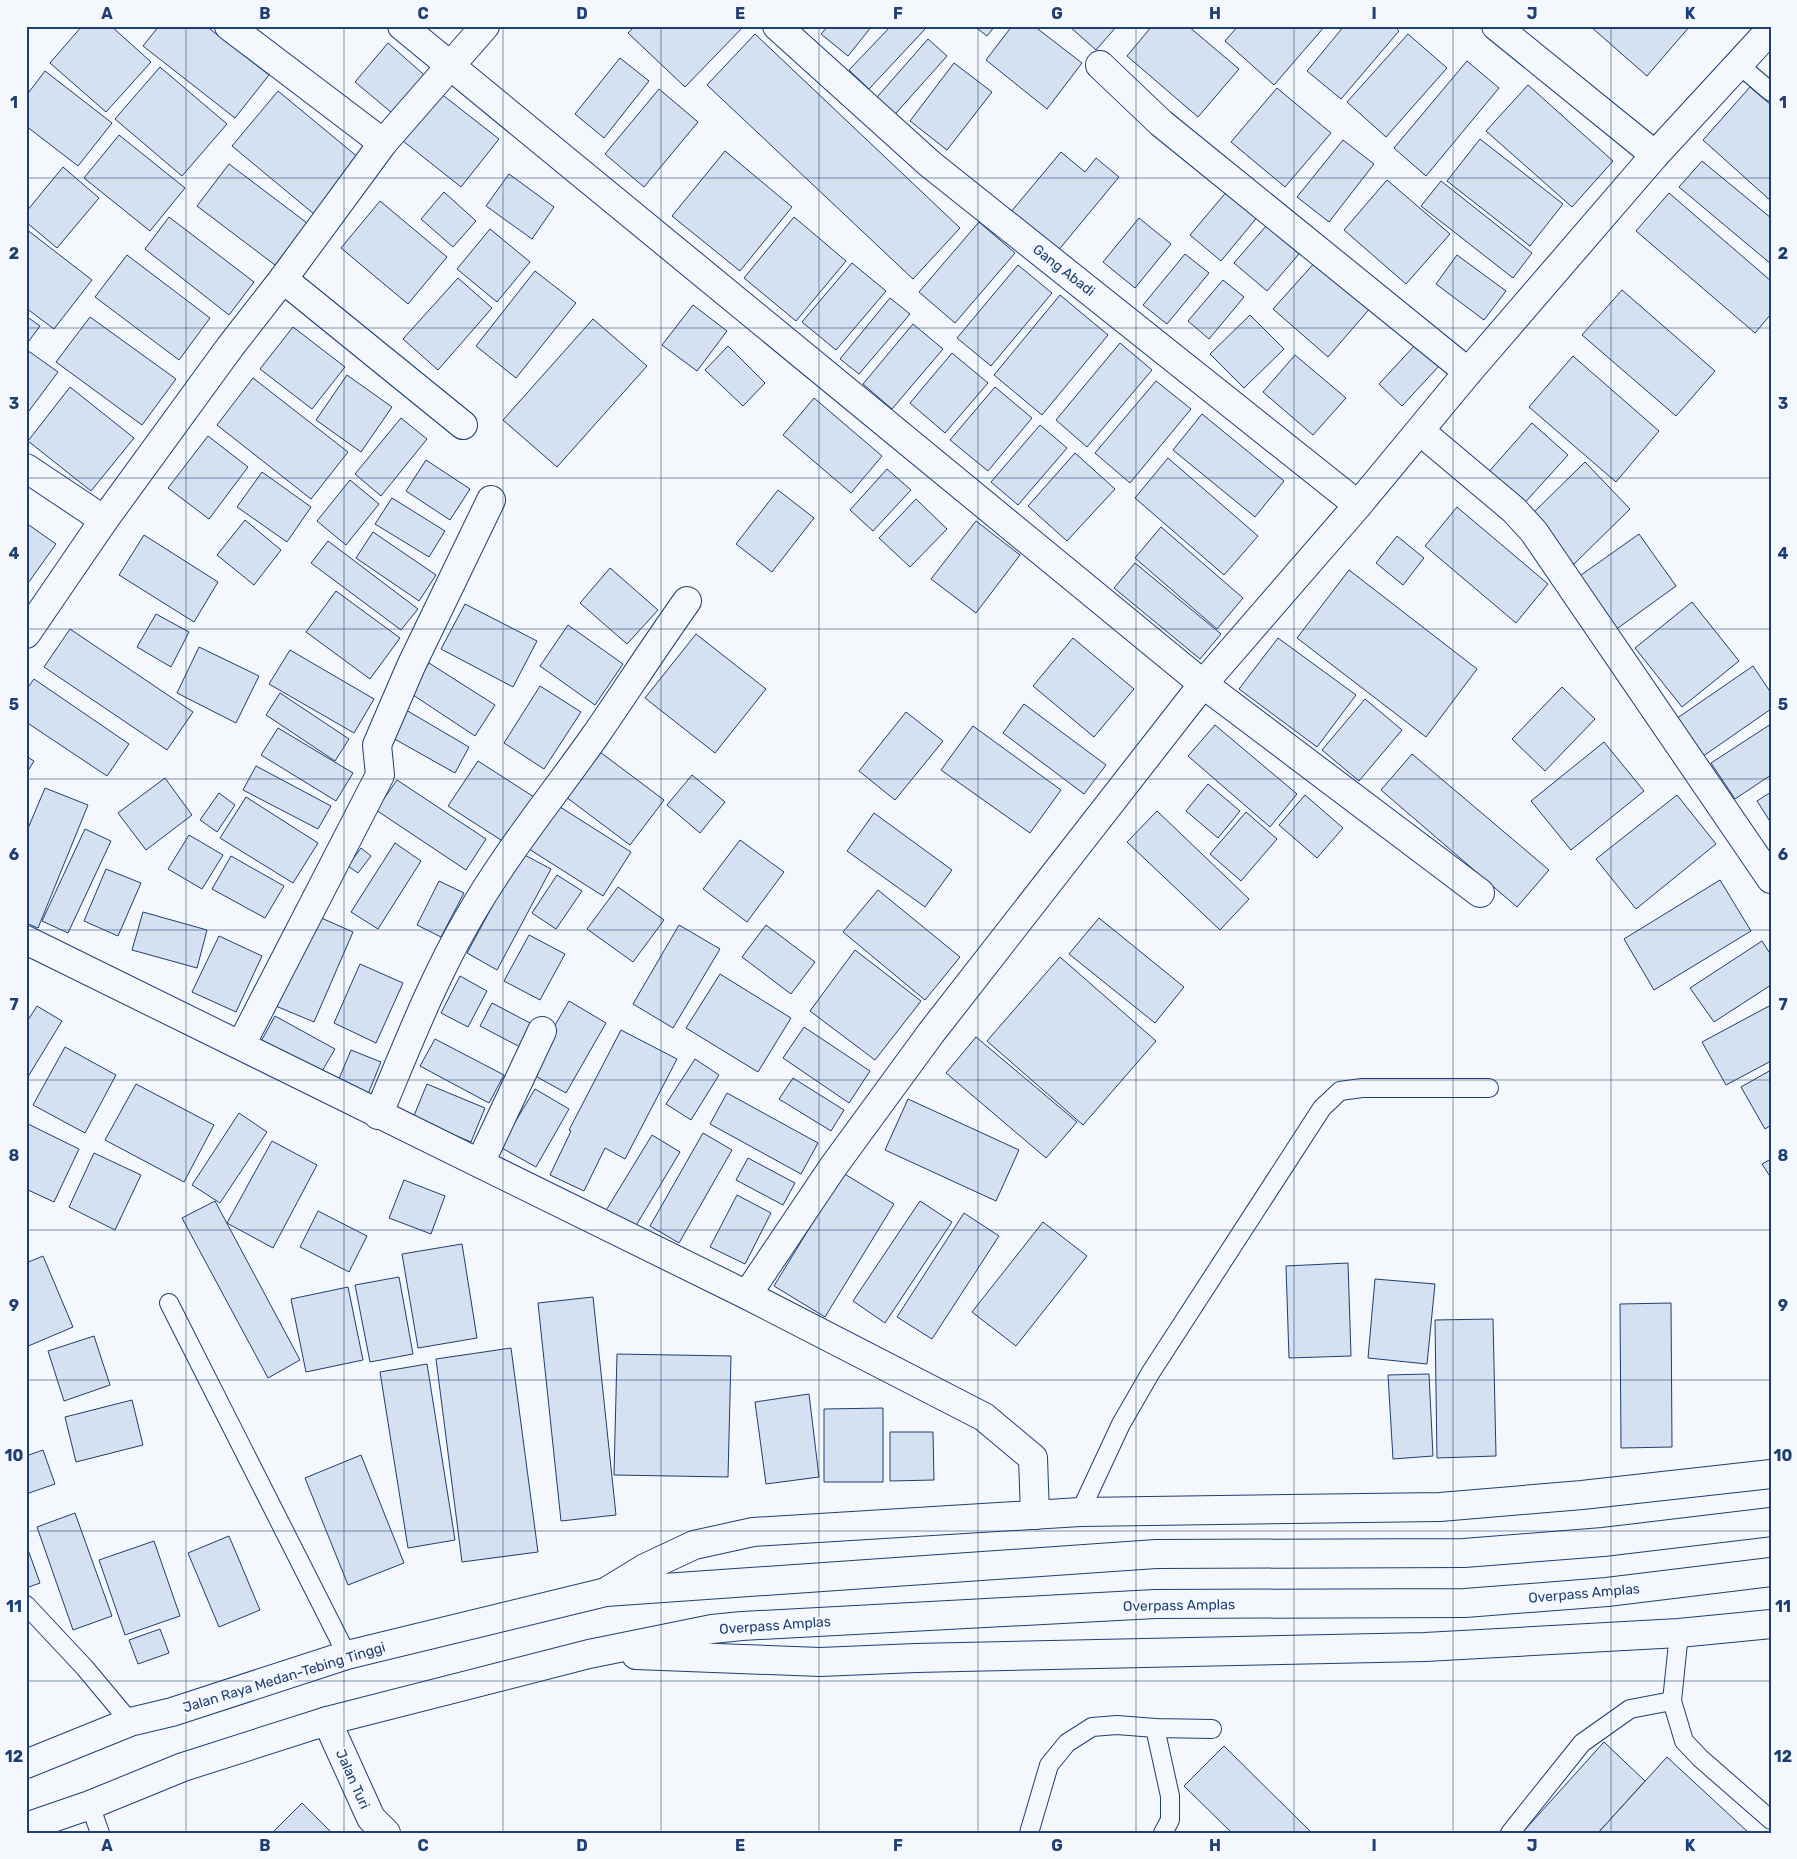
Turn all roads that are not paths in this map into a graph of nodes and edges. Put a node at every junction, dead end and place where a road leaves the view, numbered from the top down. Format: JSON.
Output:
{"nodes":[{"id":1,"x":229,"y":26,"type":"edge"},
{"id":2,"x":402,"y":26,"type":"edge"},
{"id":3,"x":485,"y":26,"type":"edge"},
{"id":4,"x":777,"y":26,"type":"edge"},
{"id":5,"x":1496,"y":26,"type":"edge"},
{"id":6,"x":1771,"y":29,"type":"edge"},
{"id":7,"x":1738,"y":64,"type":"junction"},
{"id":8,"x":1100,"y":65,"type":"dead end"},
{"id":9,"x":450,"y":67,"type":"junction"},
{"id":10,"x":1771,"y":92,"type":"edge"},
{"id":11,"x":383,"y":143,"type":"junction"},
{"id":12,"x":1655,"y":155,"type":"junction"},
{"id":13,"x":283,"y":279,"type":"junction"},
{"id":14,"x":1468,"y":372,"type":"junction"},
{"id":15,"x":464,"y":425,"type":"dead end"},
{"id":16,"x":1420,"y":431,"type":"junction"},
{"id":17,"x":26,"y":468,"type":"edge"},
{"id":18,"x":491,"y":500,"type":"dead end"},
{"id":19,"x":1358,"y":505,"type":"junction"},
{"id":20,"x":104,"y":520,"type":"junction"},
{"id":21,"x":687,"y":602,"type":"dead end"},
{"id":22,"x":26,"y":634,"type":"edge"},
{"id":23,"x":1203,"y":684,"type":"junction"},
{"id":24,"x":1771,"y":879,"type":"edge"},
{"id":25,"x":1480,"y":893,"type":"dead end"},
{"id":26,"x":26,"y":940,"type":"edge"},
{"id":27,"x":542,"y":1031,"type":"dead end"},
{"id":28,"x":241,"y":1045,"type":"junction"},
{"id":29,"x":1489,"y":1088,"type":"dead end"},
{"id":30,"x":378,"y":1115,"type":"junction"},
{"id":31,"x":480,"y":1163,"type":"junction"},
{"id":32,"x":747,"y":1296,"type":"junction"},
{"id":33,"x":168,"y":1303,"type":"dead end"},
{"id":34,"x":1771,"y":1474,"type":"edge"},
{"id":35,"x":1080,"y":1512,"type":"junction"},
{"id":36,"x":1034,"y":1515,"type":"junction"},
{"id":37,"x":1771,"y":1522,"type":"edge"},
{"id":38,"x":1771,"y":1572,"type":"edge"},
{"id":39,"x":606,"y":1592,"type":"junction"},
{"id":40,"x":26,"y":1605,"type":"edge"},
{"id":41,"x":1771,"y":1624,"type":"edge"},
{"id":42,"x":1679,"y":1633,"type":"junction"},
{"id":43,"x":589,"y":1654,"type":"junction"},
{"id":44,"x":346,"y":1655,"type":"junction"},
{"id":45,"x":1672,"y":1701,"type":"junction"},
{"id":46,"x":327,"y":1721,"type":"junction"},
{"id":47,"x":130,"y":1722,"type":"junction"},
{"id":48,"x":1155,"y":1728,"type":"junction"},
{"id":49,"x":1212,"y":1729,"type":"dead end"},
{"id":50,"x":26,"y":1764,"type":"edge"},
{"id":51,"x":90,"y":1805,"type":"junction"},
{"id":52,"x":1771,"y":1820,"type":"edge"},
{"id":53,"x":26,"y":1827,"type":"edge"},
{"id":54,"x":100,"y":1833,"type":"edge"},
{"id":55,"x":386,"y":1833,"type":"edge"},
{"id":56,"x":1029,"y":1833,"type":"edge"},
{"id":57,"x":1163,"y":1833,"type":"edge"},
{"id":58,"x":1510,"y":1833,"type":"edge"}],
"edges":[{"from":1,"to":11,"type":"main road"},
{"from":2,"to":9,"type":"main road"},
{"from":3,"to":9,"type":"main road"},
{"from":4,"to":19,"type":"main road","name":"Gang Abadi"},
{"from":5,"to":12,"type":"main road"},
{"from":6,"to":7,"type":"main road"},
{"from":7,"to":10,"type":"lane"},
{"from":7,"to":12,"type":"main road"},
{"from":8,"to":14,"type":"main road"},
{"from":9,"to":11,"type":"main road"},
{"from":9,"to":23,"type":"main road"},
{"from":11,"to":13,"type":"main road"},
{"from":12,"to":14,"type":"main road"},
{"from":13,"to":15,"type":"main road"},
{"from":13,"to":20,"type":"main road"},
{"from":14,"to":16,"type":"main road"},
{"from":16,"to":19,"type":"main road"},
{"from":16,"to":24,"type":"main road"},
{"from":17,"to":20,"type":"main road"},
{"from":18,"to":28,"type":"main road"},
{"from":19,"to":23,"type":"main road"},
{"from":20,"to":22,"type":"main road"},
{"from":21,"to":30,"type":"main road"},
{"from":23,"to":25,"type":"main road"},
{"from":23,"to":32,"type":"main road"},
{"from":26,"to":28,"type":"main road"},
{"from":27,"to":31,"type":"main road"},
{"from":28,"to":30,"type":"main road"},
{"from":29,"to":35,"type":"lane"},
{"from":30,"to":31,"type":"main road"},
{"from":31,"to":32,"type":"main road"},
{"from":32,"to":36,"type":"main road"},
{"from":33,"to":44,"type":"lane"},
{"from":34,"to":35,"type":"main road"},
{"from":35,"to":36,"type":"main road"},
{"from":36,"to":39,"type":"main road"},
{"from":37,"to":39,"type":"main road"},
{"from":38,"to":43,"type":"main road","name":"Overpass Amplas"},
{"from":39,"to":44,"type":"main road","name":"Jalan Raya Medan-Tebing Tinggi"},
{"from":40,"to":47,"type":"lane"},
{"from":41,"to":42,"type":"main road"},
{"from":42,"to":43,"type":"main road"},
{"from":42,"to":45,"type":"lane"},
{"from":43,"to":46,"type":"main road"},
{"from":44,"to":47,"type":"main road","name":"Jalan Raya Medan-Tebing Tinggi"},
{"from":45,"to":52,"type":"lane"},
{"from":45,"to":58,"type":"lane"},
{"from":46,"to":51,"type":"main road"},
{"from":46,"to":55,"type":"main road","name":"Jalan Turi"},
{"from":47,"to":50,"type":"main road","name":"Jalan Raya Medan-Tebing Tinggi"},
{"from":48,"to":49,"type":"lane"},
{"from":48,"to":56,"type":"lane"},
{"from":48,"to":57,"type":"lane"},
{"from":51,"to":53,"type":"main road"},
{"from":51,"to":54,"type":"lane"}]}
